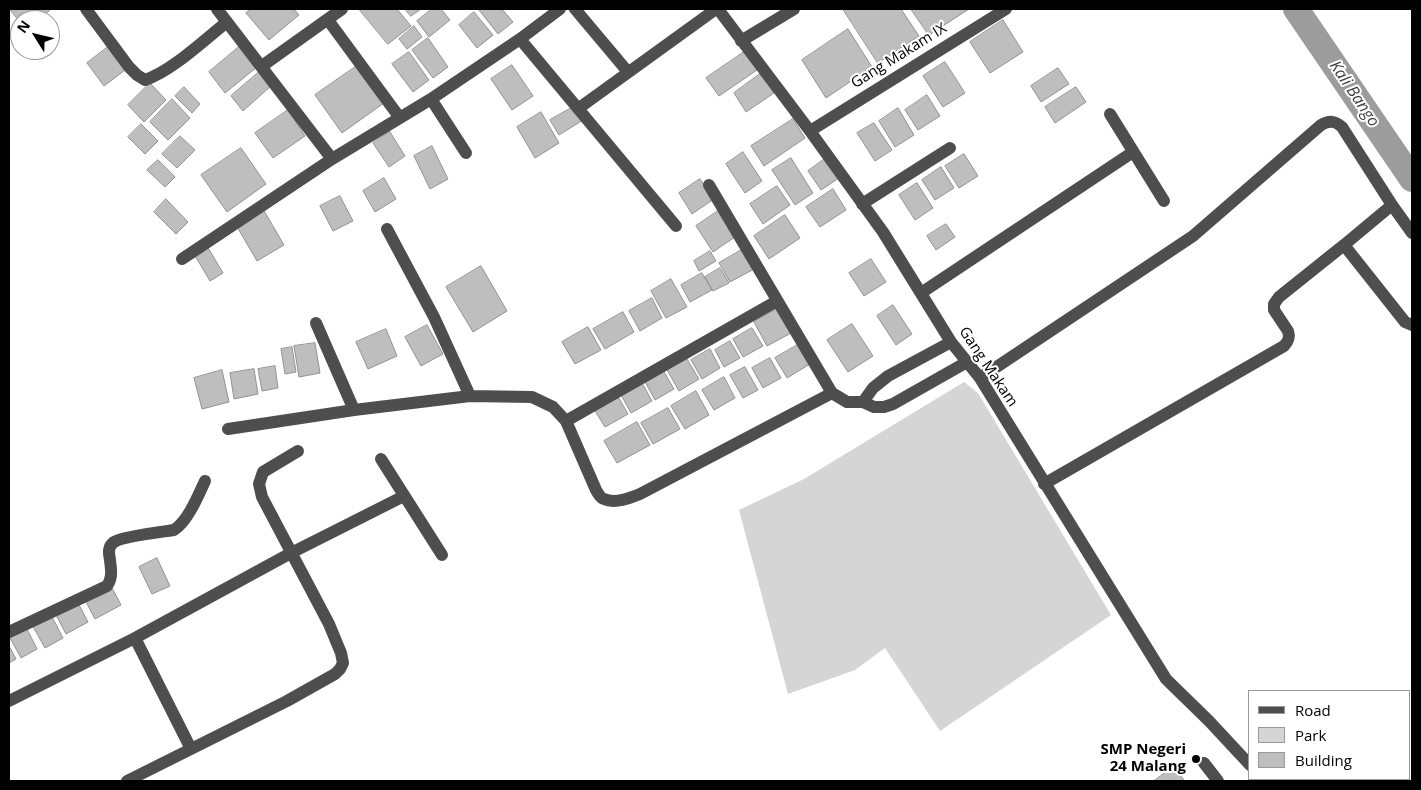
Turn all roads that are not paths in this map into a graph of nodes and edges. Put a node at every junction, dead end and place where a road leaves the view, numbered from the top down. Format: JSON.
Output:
{"nodes":[{"id":1,"x":86,"y":9,"type":"edge"},
{"id":2,"x":217,"y":9,"type":"edge"},
{"id":3,"x":342,"y":9,"type":"edge"},
{"id":4,"x":560,"y":9,"type":"edge"},
{"id":5,"x":575,"y":9,"type":"edge"},
{"id":6,"x":717,"y":9,"type":"edge"},
{"id":7,"x":794,"y":9,"type":"edge"},
{"id":8,"x":1006,"y":9,"type":"edge"},
{"id":9,"x":328,"y":20,"type":"junction"},
{"id":10,"x":226,"y":22,"type":"junction"},
{"id":11,"x":520,"y":38,"type":"junction"},
{"id":12,"x":741,"y":41,"type":"junction"},
{"id":13,"x":262,"y":66,"type":"junction"},
{"id":14,"x":628,"y":72,"type":"junction"},
{"id":15,"x":431,"y":99,"type":"junction"},
{"id":16,"x":579,"y":108,"type":"junction"},
{"id":17,"x":1110,"y":114,"type":"dead end"},
{"id":18,"x":400,"y":118,"type":"junction"},
{"id":19,"x":810,"y":131,"type":"junction"},
{"id":20,"x":950,"y":148,"type":"dead end"},
{"id":21,"x":1133,"y":152,"type":"junction"},
{"id":22,"x":466,"y":154,"type":"dead end"},
{"id":23,"x":332,"y":159,"type":"junction"},
{"id":24,"x":709,"y":185,"type":"dead end"},
{"id":25,"x":1164,"y":201,"type":"dead end"},
{"id":26,"x":862,"y":204,"type":"junction"},
{"id":27,"x":1392,"y":205,"type":"junction"},
{"id":28,"x":676,"y":226,"type":"dead end"},
{"id":29,"x":388,"y":229,"type":"dead end"},
{"id":30,"x":1412,"y":233,"type":"edge"},
{"id":31,"x":1344,"y":245,"type":"junction"},
{"id":32,"x":182,"y":260,"type":"dead end"},
{"id":33,"x":921,"y":293,"type":"junction"},
{"id":34,"x":777,"y":300,"type":"junction"},
{"id":35,"x":316,"y":323,"type":"dead end"},
{"id":36,"x":1412,"y":325,"type":"edge"},
{"id":37,"x":951,"y":342,"type":"junction"},
{"id":38,"x":966,"y":362,"type":"junction"},
{"id":39,"x":980,"y":378,"type":"junction"},
{"id":40,"x":832,"y":393,"type":"junction"},
{"id":41,"x":470,"y":396,"type":"junction"},
{"id":42,"x":863,"y":402,"type":"junction"},
{"id":43,"x":354,"y":410,"type":"junction"},
{"id":44,"x":566,"y":421,"type":"junction"},
{"id":45,"x":228,"y":429,"type":"dead end"},
{"id":46,"x":298,"y":451,"type":"dead end"},
{"id":47,"x":381,"y":459,"type":"dead end"},
{"id":48,"x":205,"y":481,"type":"dead end"},
{"id":49,"x":1044,"y":484,"type":"junction"},
{"id":50,"x":404,"y":496,"type":"junction"},
{"id":51,"x":291,"y":553,"type":"junction"},
{"id":52,"x":442,"y":555,"type":"dead end"},
{"id":53,"x":9,"y":632,"type":"edge"},
{"id":54,"x":135,"y":638,"type":"junction"},
{"id":55,"x":9,"y":701,"type":"edge"},
{"id":56,"x":191,"y":749,"type":"junction"},
{"id":57,"x":1204,"y":763,"type":"dead end"},
{"id":58,"x":1248,"y":763,"type":"edge"},
{"id":59,"x":127,"y":781,"type":"edge"},
{"id":60,"x":1218,"y":781,"type":"edge"}],
"edges":[{"from":1,"to":10,"type":"street"},
{"from":2,"to":10,"type":"street"},
{"from":3,"to":9,"type":"street"},
{"from":4,"to":11,"type":"street"},
{"from":5,"to":14,"type":"street"},
{"from":6,"to":12,"type":"street","name":"Gang Makam"},
{"from":6,"to":14,"type":"street"},
{"from":7,"to":12,"type":"street"},
{"from":8,"to":19,"type":"street","name":"Gang Makam IX"},
{"from":9,"to":13,"type":"street"},
{"from":9,"to":18,"type":"street"},
{"from":10,"to":13,"type":"street"},
{"from":11,"to":15,"type":"street"},
{"from":11,"to":16,"type":"street"},
{"from":12,"to":19,"type":"street","name":"Gang Makam"},
{"from":13,"to":23,"type":"street"},
{"from":14,"to":16,"type":"street"},
{"from":15,"to":18,"type":"street"},
{"from":15,"to":22,"type":"street"},
{"from":16,"to":28,"type":"street"},
{"from":17,"to":21,"type":"street"},
{"from":18,"to":23,"type":"street"},
{"from":19,"to":26,"type":"street","name":"Gang Makam"},
{"from":20,"to":26,"type":"street"},
{"from":21,"to":25,"type":"street"},
{"from":21,"to":33,"type":"street"},
{"from":23,"to":32,"type":"street"},
{"from":24,"to":34,"type":"street"},
{"from":26,"to":33,"type":"street","name":"Gang Makam"},
{"from":27,"to":30,"type":"street"},
{"from":27,"to":31,"type":"street"},
{"from":27,"to":39,"type":"street"},
{"from":29,"to":41,"type":"street"},
{"from":31,"to":36,"type":"street"},
{"from":31,"to":49,"type":"street"},
{"from":33,"to":37,"type":"street","name":"Gang Makam"},
{"from":34,"to":40,"type":"street"},
{"from":34,"to":44,"type":"street"},
{"from":35,"to":43,"type":"street"},
{"from":37,"to":38,"type":"street","name":"Gang Makam"},
{"from":37,"to":42,"type":"street"},
{"from":38,"to":39,"type":"street","name":"Gang Makam"},
{"from":38,"to":42,"type":"street"},
{"from":39,"to":49,"type":"street","name":"Gang Makam"},
{"from":40,"to":42,"type":"street"},
{"from":40,"to":44,"type":"street"},
{"from":41,"to":43,"type":"street"},
{"from":41,"to":44,"type":"street"},
{"from":43,"to":45,"type":"street"},
{"from":46,"to":51,"type":"street"},
{"from":47,"to":50,"type":"street"},
{"from":48,"to":53,"type":"street"},
{"from":49,"to":58,"type":"street","name":"Gang Makam"},
{"from":50,"to":51,"type":"street"},
{"from":50,"to":52,"type":"street"},
{"from":51,"to":54,"type":"street"},
{"from":51,"to":56,"type":"street"},
{"from":54,"to":55,"type":"street"},
{"from":54,"to":56,"type":"street"},
{"from":56,"to":59,"type":"street"},
{"from":57,"to":60,"type":"street"}]}
